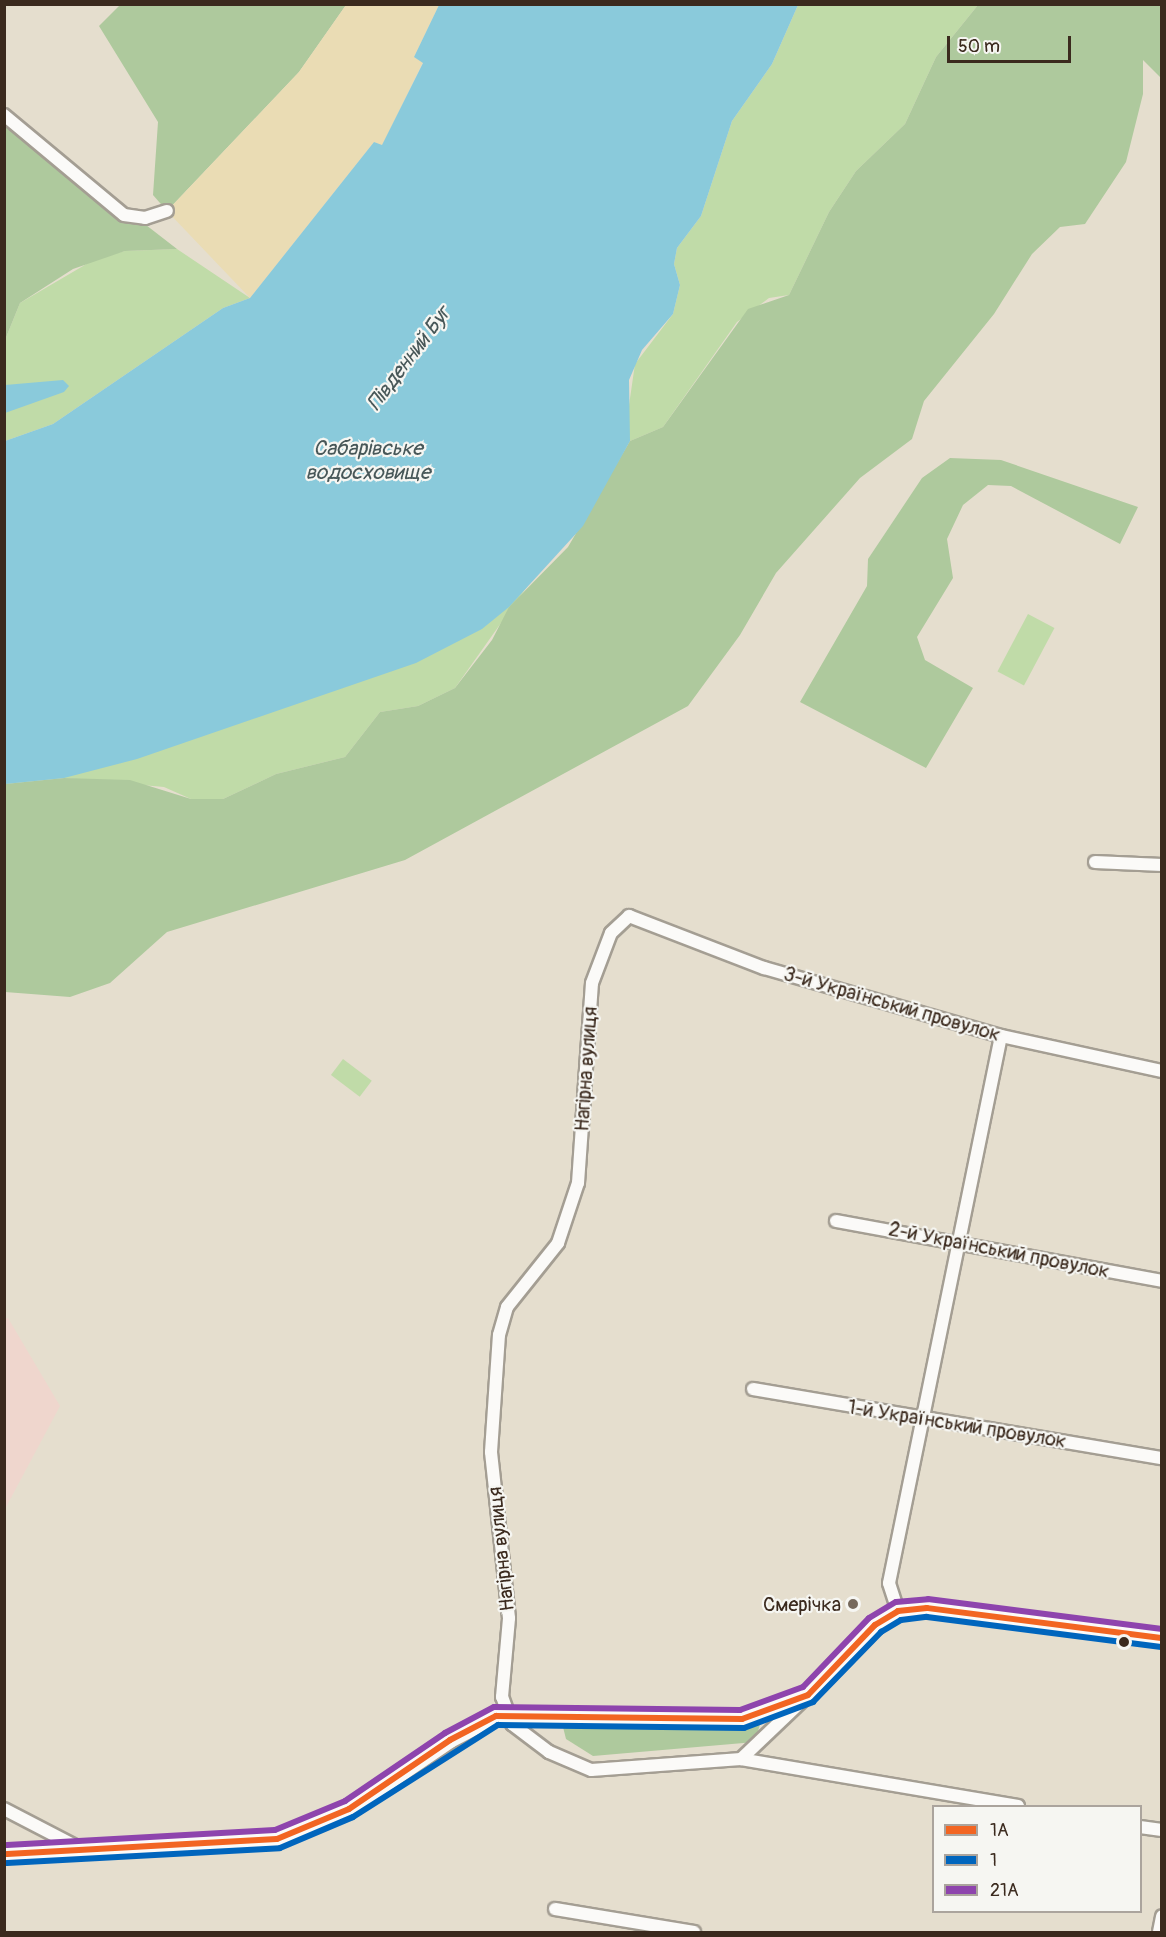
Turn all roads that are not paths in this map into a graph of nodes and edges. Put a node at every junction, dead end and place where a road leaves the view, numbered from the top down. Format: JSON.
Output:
{"nodes":[{"id":1,"x":4,"y":114,"type":"edge"},
{"id":2,"x":167,"y":211,"type":"dead end"},
{"id":3,"x":1095,"y":862,"type":"dead end"},
{"id":4,"x":1161,"y":865,"type":"edge"},
{"id":5,"x":629,"y":916,"type":"joint"},
{"id":6,"x":1001,"y":1036,"type":"junction"},
{"id":7,"x":1161,"y":1071,"type":"edge"},
{"id":8,"x":836,"y":1221,"type":"dead end"},
{"id":9,"x":960,"y":1240,"type":"junction"},
{"id":10,"x":1161,"y":1281,"type":"edge"},
{"id":11,"x":753,"y":1389,"type":"dead end"},
{"id":12,"x":925,"y":1419,"type":"junction"},
{"id":13,"x":1161,"y":1458,"type":"edge"},
{"id":14,"x":898,"y":1611,"type":"junction"},
{"id":15,"x":1161,"y":1638,"type":"edge"},
{"id":16,"x":808,"y":1695,"type":"junction"},
{"id":17,"x":507,"y":1715,"type":"junction"},
{"id":18,"x":741,"y":1759,"type":"junction"},
{"id":19,"x":1012,"y":1805,"type":"edge"},
{"id":20,"x":4,"y":1809,"type":"edge"},
{"id":21,"x":1142,"y":1827,"type":"edge"},
{"id":22,"x":1161,"y":1830,"type":"edge"},
{"id":23,"x":84,"y":1851,"type":"junction"},
{"id":24,"x":4,"y":1854,"type":"edge"},
{"id":25,"x":555,"y":1909,"type":"dead end"},
{"id":26,"x":1161,"y":1916,"type":"edge"},
{"id":27,"x":694,"y":1932,"type":"edge"},
{"id":28,"x":1159,"y":1932,"type":"edge"}],
"edges":[{"from":1,"to":2,"type":"street"},
{"from":3,"to":4,"type":"street"},
{"from":5,"to":6,"type":"street","name":"3-й Український провулок"},
{"from":5,"to":17,"type":"street","name":"Нагірна вулиця"},
{"from":6,"to":7,"type":"street","name":"3-й Український провулок"},
{"from":6,"to":9,"type":"street"},
{"from":8,"to":9,"type":"street","name":"2-й Український провулок"},
{"from":9,"to":10,"type":"street","name":"2-й Український провулок"},
{"from":9,"to":12,"type":"street"},
{"from":11,"to":12,"type":"street","name":"1-й Український провулок"},
{"from":12,"to":13,"type":"street","name":"1-й Український провулок"},
{"from":12,"to":14,"type":"street"},
{"from":14,"to":15,"type":"street"},
{"from":14,"to":16,"type":"street"},
{"from":16,"to":17,"type":"street"},
{"from":16,"to":18,"type":"street"},
{"from":17,"to":18,"type":"street"},
{"from":17,"to":23,"type":"street"},
{"from":18,"to":19,"type":"street"},
{"from":20,"to":23,"type":"street"},
{"from":21,"to":22,"type":"street"},
{"from":23,"to":24,"type":"street"},
{"from":25,"to":27,"type":"street"},
{"from":26,"to":28,"type":"street"}]}
